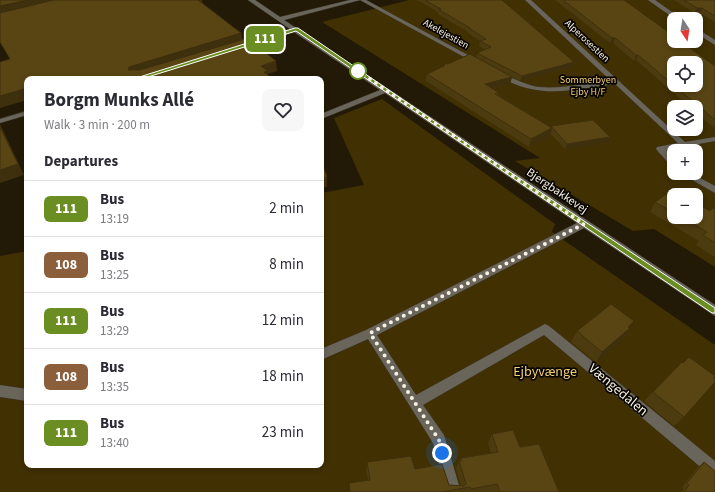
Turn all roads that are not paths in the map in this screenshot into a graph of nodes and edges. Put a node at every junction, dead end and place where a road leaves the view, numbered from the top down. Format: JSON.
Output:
{"nodes":[{"id":1,"x":251,"y":0,"type":"edge"},
{"id":2,"x":357,"y":0,"type":"edge"},
{"id":3,"x":362,"y":0,"type":"edge"},
{"id":4,"x":528,"y":0,"type":"edge"},
{"id":5,"x":651,"y":0,"type":"edge"},
{"id":6,"x":669,"y":12,"type":"edge"},
{"id":7,"x":279,"y":19,"type":"junction"},
{"id":8,"x":296,"y":30,"type":"junction"},
{"id":9,"x":703,"y":35,"type":"edge"},
{"id":10,"x":715,"y":43,"type":"edge"},
{"id":11,"x":235,"y":48,"type":"edge"},
{"id":12,"x":486,"y":67,"type":"edge"},
{"id":13,"x":493,"y":71,"type":"edge"},
{"id":14,"x":616,"y":82,"type":"junction"},
{"id":15,"x":386,"y":90,"type":"junction"},
{"id":16,"x":24,"y":114,"type":"edge"},
{"id":17,"x":324,"y":116,"type":"edge"},
{"id":18,"x":0,"y":121,"type":"edge"},
{"id":19,"x":715,"y":139,"type":"edge"},
{"id":20,"x":683,"y":144,"type":"edge"},
{"id":21,"x":689,"y":144,"type":"edge"},
{"id":22,"x":667,"y":148,"type":"edge"},
{"id":23,"x":667,"y":156,"type":"edge"},
{"id":24,"x":697,"y":180,"type":"edge"},
{"id":25,"x":715,"y":190,"type":"edge"},
{"id":26,"x":584,"y":224,"type":"junction"},
{"id":27,"x":715,"y":311,"type":"edge"},
{"id":28,"x":370,"y":333,"type":"junction"},
{"id":29,"x":324,"y":354,"type":"edge"},
{"id":30,"x":0,"y":391,"type":"edge"},
{"id":31,"x":24,"y":395,"type":"edge"},
{"id":32,"x":414,"y":403,"type":"junction"},
{"id":33,"x":715,"y":470,"type":"edge"},
{"id":34,"x":454,"y":492,"type":"edge"}],
"edges":[{"from":1,"to":7,"type":"street","name":"Bjergbakkevej"},
{"from":2,"to":7,"type":"street"},
{"from":3,"to":12,"type":"street","name":"Akelejestien"},
{"from":4,"to":14,"type":"street","name":"Alperosestien"},
{"from":5,"to":6,"type":"street"},
{"from":7,"to":8,"type":"street","name":"Bjergbakkevej"},
{"from":8,"to":11,"type":"street"},
{"from":8,"to":15,"type":"street","name":"Bjergbakkevej"},
{"from":9,"to":10,"type":"street"},
{"from":13,"to":14,"type":"street"},
{"from":14,"to":20,"type":"street","name":"Alperosestien"},
{"from":15,"to":17,"type":"street"},
{"from":15,"to":26,"type":"street","name":"Bjergbakkevej"},
{"from":16,"to":18,"type":"street"},
{"from":19,"to":21,"type":"street"},
{"from":22,"to":23,"type":"street"},
{"from":24,"to":25,"type":"street"},
{"from":26,"to":27,"type":"street","name":"Bjergbakkevej"},
{"from":26,"to":28,"type":"street"},
{"from":28,"to":29,"type":"street"},
{"from":28,"to":32,"type":"street"},
{"from":30,"to":31,"type":"street"},
{"from":32,"to":33,"type":"street","name":"Vængedalen"},
{"from":32,"to":34,"type":"street"}]}
